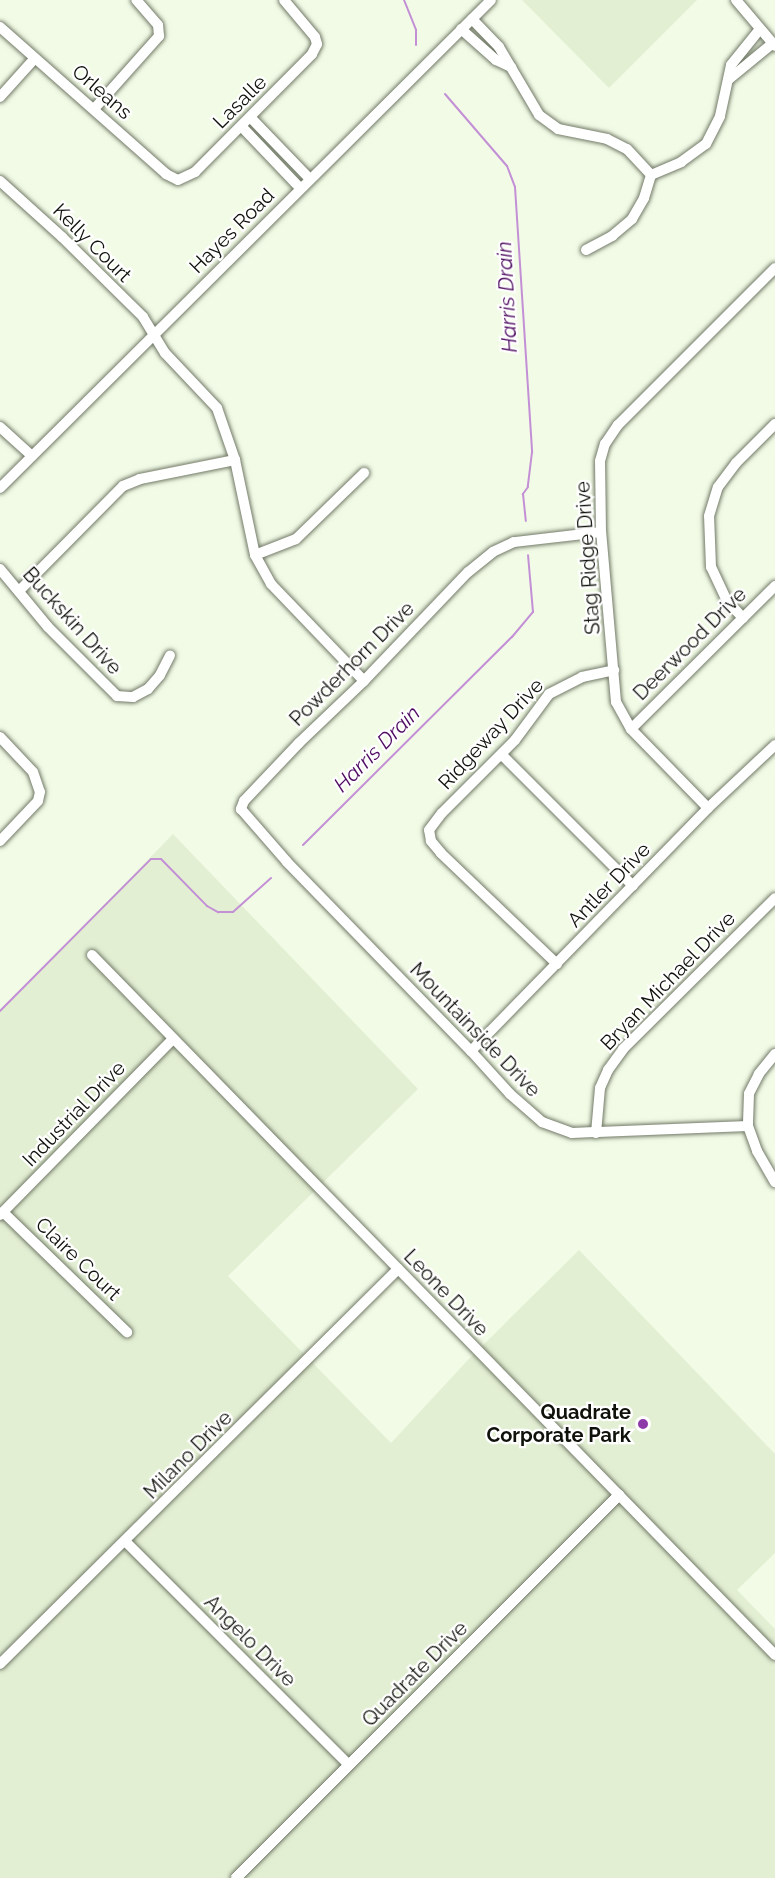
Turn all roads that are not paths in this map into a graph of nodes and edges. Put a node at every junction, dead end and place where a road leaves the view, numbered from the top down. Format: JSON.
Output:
{"nodes":[{"id":1,"x":136,"y":0,"type":"edge"},
{"id":2,"x":284,"y":0,"type":"edge"},
{"id":3,"x":491,"y":0,"type":"edge"},
{"id":4,"x":736,"y":0,"type":"edge"},
{"id":5,"x":472,"y":18,"type":"junction"},
{"id":6,"x":0,"y":27,"type":"edge"},
{"id":7,"x":461,"y":29,"type":"junction"},
{"id":8,"x":760,"y":29,"type":"junction"},
{"id":9,"x":774,"y":45,"type":"edge"},
{"id":10,"x":35,"y":58,"type":"junction"},
{"id":11,"x":511,"y":68,"type":"junction"},
{"id":12,"x":728,"y":80,"type":"junction"},
{"id":13,"x":0,"y":97,"type":"edge"},
{"id":14,"x":94,"y":109,"type":"junction"},
{"id":15,"x":250,"y":118,"type":"junction"},
{"id":16,"x":242,"y":127,"type":"junction"},
{"id":17,"x":651,"y":175,"type":"junction"},
{"id":18,"x":310,"y":179,"type":"junction"},
{"id":19,"x":0,"y":180,"type":"edge"},
{"id":20,"x":181,"y":180,"type":"joint"},
{"id":21,"x":300,"y":188,"type":"junction"},
{"id":22,"x":586,"y":250,"type":"dead end"},
{"id":23,"x":775,"y":268,"type":"edge"},
{"id":24,"x":154,"y":336,"type":"junction"},
{"id":25,"x":775,"y":424,"type":"edge"},
{"id":26,"x":0,"y":427,"type":"edge"},
{"id":27,"x":32,"y":456,"type":"junction"},
{"id":28,"x":235,"y":460,"type":"junction"},
{"id":29,"x":364,"y":473,"type":"dead end"},
{"id":30,"x":0,"y":488,"type":"edge"},
{"id":31,"x":601,"y":532,"type":"junction"},
{"id":32,"x":255,"y":555,"type":"junction"},
{"id":33,"x":0,"y":569,"type":"edge"},
{"id":34,"x":775,"y":586,"type":"edge"},
{"id":35,"x":20,"y":590,"type":"junction"},
{"id":36,"x":743,"y":618,"type":"junction"},
{"id":37,"x":170,"y":655,"type":"dead end"},
{"id":38,"x":614,"y":670,"type":"junction"},
{"id":39,"x":364,"y":681,"type":"junction"},
{"id":40,"x":630,"y":729,"type":"junction"},
{"id":41,"x":0,"y":737,"type":"edge"},
{"id":42,"x":774,"y":749,"type":"edge"},
{"id":43,"x":502,"y":754,"type":"junction"},
{"id":44,"x":708,"y":808,"type":"junction"},
{"id":45,"x":0,"y":841,"type":"edge"},
{"id":46,"x":633,"y":886,"type":"junction"},
{"id":47,"x":314,"y":889,"type":"joint"},
{"id":48,"x":775,"y":898,"type":"edge"},
{"id":49,"x":92,"y":955,"type":"dead end"},
{"id":50,"x":557,"y":964,"type":"junction"},
{"id":51,"x":173,"y":1039,"type":"junction"},
{"id":52,"x":471,"y":1051,"type":"junction"},
{"id":53,"x":775,"y":1054,"type":"edge"},
{"id":54,"x":748,"y":1126,"type":"junction"},
{"id":55,"x":596,"y":1133,"type":"junction"},
{"id":56,"x":775,"y":1182,"type":"edge"},
{"id":57,"x":2,"y":1213,"type":"edge"},
{"id":58,"x":398,"y":1269,"type":"junction"},
{"id":59,"x":127,"y":1332,"type":"dead end"},
{"id":60,"x":619,"y":1496,"type":"junction"},
{"id":61,"x":126,"y":1542,"type":"junction"},
{"id":62,"x":775,"y":1656,"type":"edge"},
{"id":63,"x":0,"y":1664,"type":"edge"},
{"id":64,"x":349,"y":1765,"type":"junction"},
{"id":65,"x":236,"y":1878,"type":"edge"}],
"edges":[{"from":1,"to":14,"type":"street"},
{"from":2,"to":15,"type":"street","name":"Lasalle"},
{"from":3,"to":5,"type":"street","name":"Hayes Road"},
{"from":4,"to":8,"type":"street"},
{"from":5,"to":7,"type":"street","name":"Hayes Road"},
{"from":5,"to":11,"type":"street"},
{"from":6,"to":10,"type":"street","name":"Orleans"},
{"from":7,"to":11,"type":"street"},
{"from":7,"to":18,"type":"street","name":"Hayes Road"},
{"from":8,"to":9,"type":"street"},
{"from":8,"to":12,"type":"street"},
{"from":9,"to":12,"type":"street"},
{"from":10,"to":13,"type":"street"},
{"from":10,"to":14,"type":"street","name":"Orleans"},
{"from":11,"to":17,"type":"street"},
{"from":12,"to":17,"type":"street"},
{"from":14,"to":20,"type":"street","name":"Orleans"},
{"from":15,"to":16,"type":"street","name":"Lasalle"},
{"from":15,"to":18,"type":"street"},
{"from":16,"to":20,"type":"street","name":"Lasalle"},
{"from":16,"to":21,"type":"street"},
{"from":17,"to":22,"type":"street"},
{"from":18,"to":21,"type":"street","name":"Hayes Road"},
{"from":19,"to":24,"type":"street","name":"Kelly Court"},
{"from":21,"to":24,"type":"street","name":"Hayes Road"},
{"from":23,"to":31,"type":"street","name":"Stag Ridge Drive"},
{"from":24,"to":27,"type":"street","name":"Hayes Road"},
{"from":24,"to":28,"type":"street","name":"Kelly Court"},
{"from":25,"to":36,"type":"street"},
{"from":26,"to":27,"type":"street"},
{"from":27,"to":30,"type":"street","name":"Hayes Road"},
{"from":28,"to":32,"type":"street","name":"Kelly Court"},
{"from":28,"to":35,"type":"street"},
{"from":29,"to":32,"type":"street"},
{"from":31,"to":38,"type":"street","name":"Stag Ridge Drive"},
{"from":31,"to":39,"type":"street","name":"Powderhorn Drive"},
{"from":32,"to":39,"type":"street","name":"Kelly Court"},
{"from":33,"to":35,"type":"street","name":"Buckskin Drive"},
{"from":34,"to":36,"type":"street","name":"Deerwood Drive"},
{"from":35,"to":37,"type":"street","name":"Buckskin Drive"},
{"from":36,"to":40,"type":"street","name":"Deerwood Drive"},
{"from":38,"to":40,"type":"street","name":"Stag Ridge Drive"},
{"from":38,"to":43,"type":"street","name":"Ridgeway Drive"},
{"from":39,"to":47,"type":"street","name":"Powderhorn Drive"},
{"from":40,"to":44,"type":"street","name":"Stag Ridge Drive"},
{"from":41,"to":45,"type":"street"},
{"from":42,"to":44,"type":"street","name":"Antler Drive"},
{"from":43,"to":46,"type":"street"},
{"from":43,"to":50,"type":"street","name":"Ridgeway Drive"},
{"from":44,"to":46,"type":"street","name":"Antler Drive"},
{"from":46,"to":50,"type":"street","name":"Antler Drive"},
{"from":47,"to":52,"type":"street","name":"Mountainside Drive"},
{"from":48,"to":55,"type":"street","name":"Bryan Michael Drive"},
{"from":49,"to":51,"type":"street","name":"Leone Drive"},
{"from":50,"to":52,"type":"street","name":"Antler Drive"},
{"from":51,"to":57,"type":"street","name":"Industrial Drive"},
{"from":51,"to":58,"type":"street","name":"Leone Drive"},
{"from":52,"to":55,"type":"street","name":"Mountainside Drive"},
{"from":53,"to":54,"type":"street"},
{"from":54,"to":55,"type":"street","name":"Mountainside Drive"},
{"from":54,"to":56,"type":"street"},
{"from":57,"to":59,"type":"street","name":"Claire Court"},
{"from":58,"to":60,"type":"street","name":"Leone Drive"},
{"from":58,"to":61,"type":"street","name":"Milano Drive"},
{"from":60,"to":62,"type":"street","name":"Leone Drive"},
{"from":60,"to":64,"type":"street","name":"Quadrate Drive"},
{"from":61,"to":63,"type":"street","name":"Milano Drive"},
{"from":61,"to":64,"type":"street","name":"Angelo Drive"},
{"from":64,"to":65,"type":"street","name":"Quadrate Drive"}]}
